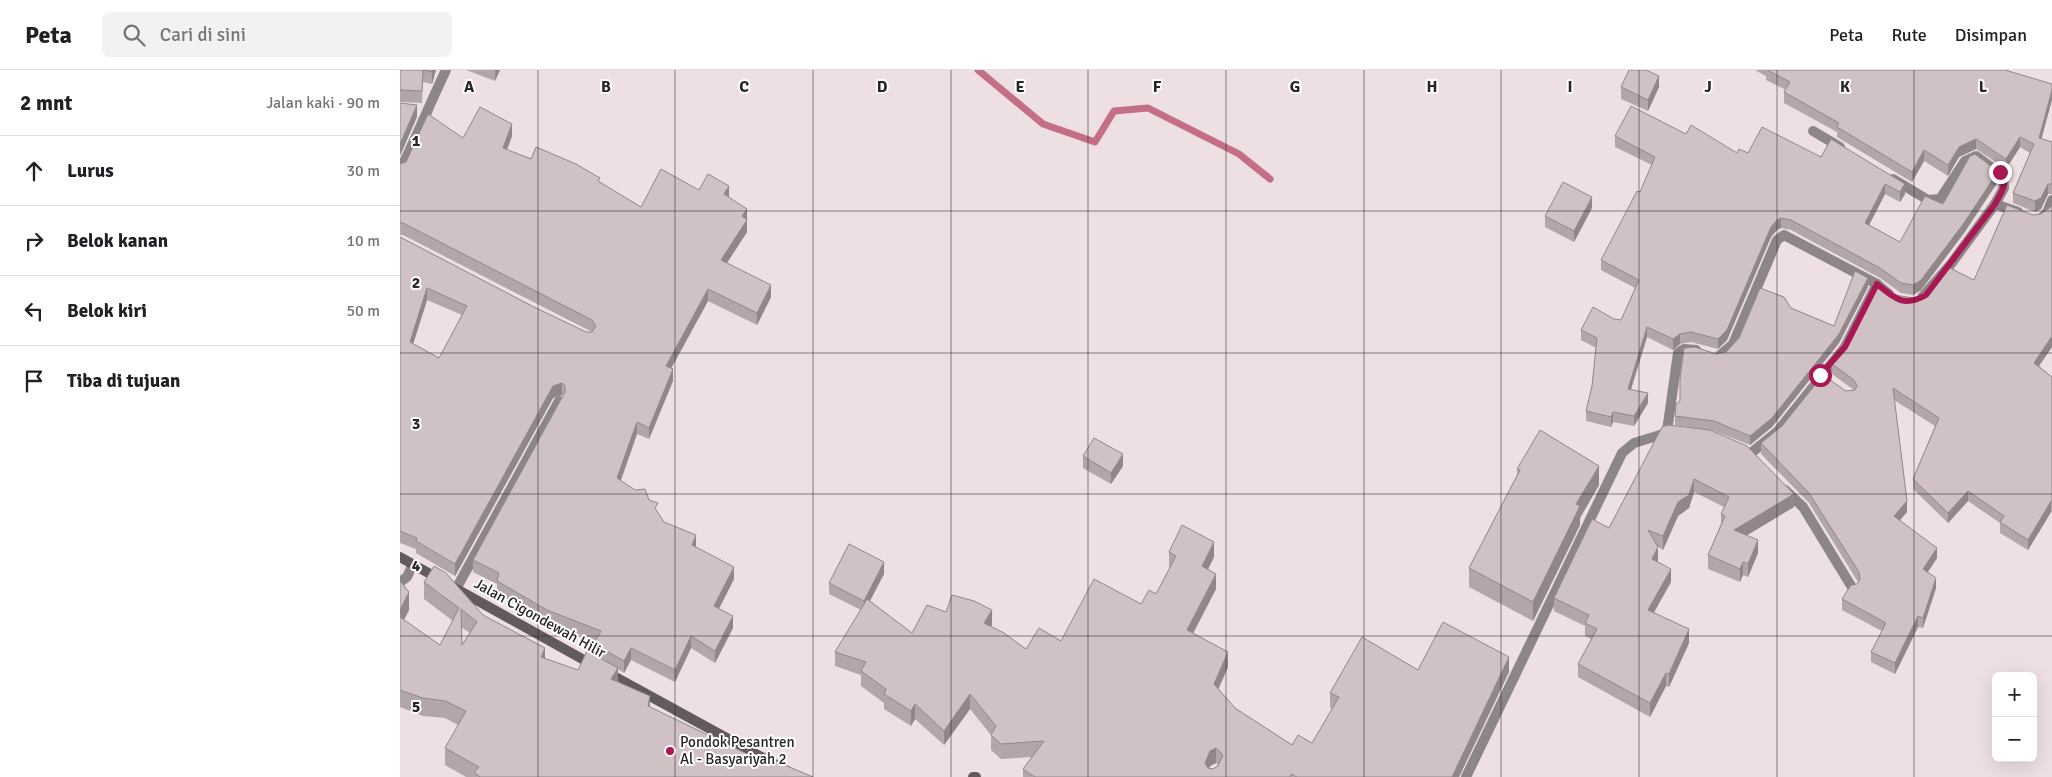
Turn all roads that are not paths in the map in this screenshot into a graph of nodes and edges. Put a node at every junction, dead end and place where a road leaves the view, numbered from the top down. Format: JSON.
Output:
{"nodes":[{"id":1,"x":446,"y":70,"type":"edge"},
{"id":2,"x":1812,"y":131,"type":"dead end"},
{"id":3,"x":1846,"y":151,"type":"edge"},
{"id":4,"x":400,"y":170,"type":"edge"},
{"id":5,"x":1879,"y":171,"type":"edge"},
{"id":6,"x":2052,"y":200,"type":"edge"},
{"id":7,"x":1995,"y":204,"type":"junction"},
{"id":8,"x":1877,"y":284,"type":"junction"},
{"id":9,"x":1898,"y":300,"type":"edge"},
{"id":10,"x":1915,"y":302,"type":"edge"},
{"id":11,"x":558,"y":401,"type":"edge"},
{"id":12,"x":1667,"y":431,"type":"junction"},
{"id":13,"x":1685,"y":434,"type":"edge"},
{"id":14,"x":1751,"y":454,"type":"edge"},
{"id":15,"x":1777,"y":481,"type":"edge"},
{"id":16,"x":400,"y":557,"type":"edge"},
{"id":17,"x":413,"y":564,"type":"junction"},
{"id":18,"x":400,"y":582,"type":"edge"},
{"id":19,"x":456,"y":589,"type":"junction"},
{"id":20,"x":1853,"y":590,"type":"edge"},
{"id":21,"x":798,"y":777,"type":"edge"},
{"id":22,"x":1466,"y":777,"type":"edge"}],
"edges":[{"from":1,"to":4,"type":"street"},
{"from":2,"to":3,"type":"street"},
{"from":5,"to":7,"type":"street"},
{"from":6,"to":7,"type":"street"},
{"from":7,"to":10,"type":"street"},
{"from":8,"to":9,"type":"street"},
{"from":8,"to":12,"type":"street"},
{"from":8,"to":14,"type":"street"},
{"from":11,"to":19,"type":"street"},
{"from":12,"to":13,"type":"street"},
{"from":12,"to":22,"type":"street"},
{"from":15,"to":20,"type":"street"},
{"from":16,"to":17,"type":"street","name":"Jalan Cigondewah Hilir"},
{"from":17,"to":18,"type":"street"},
{"from":17,"to":19,"type":"street","name":"Jalan Cigondewah Hilir"},
{"from":19,"to":21,"type":"street","name":"Jalan Cigondewah Hilir"}]}
